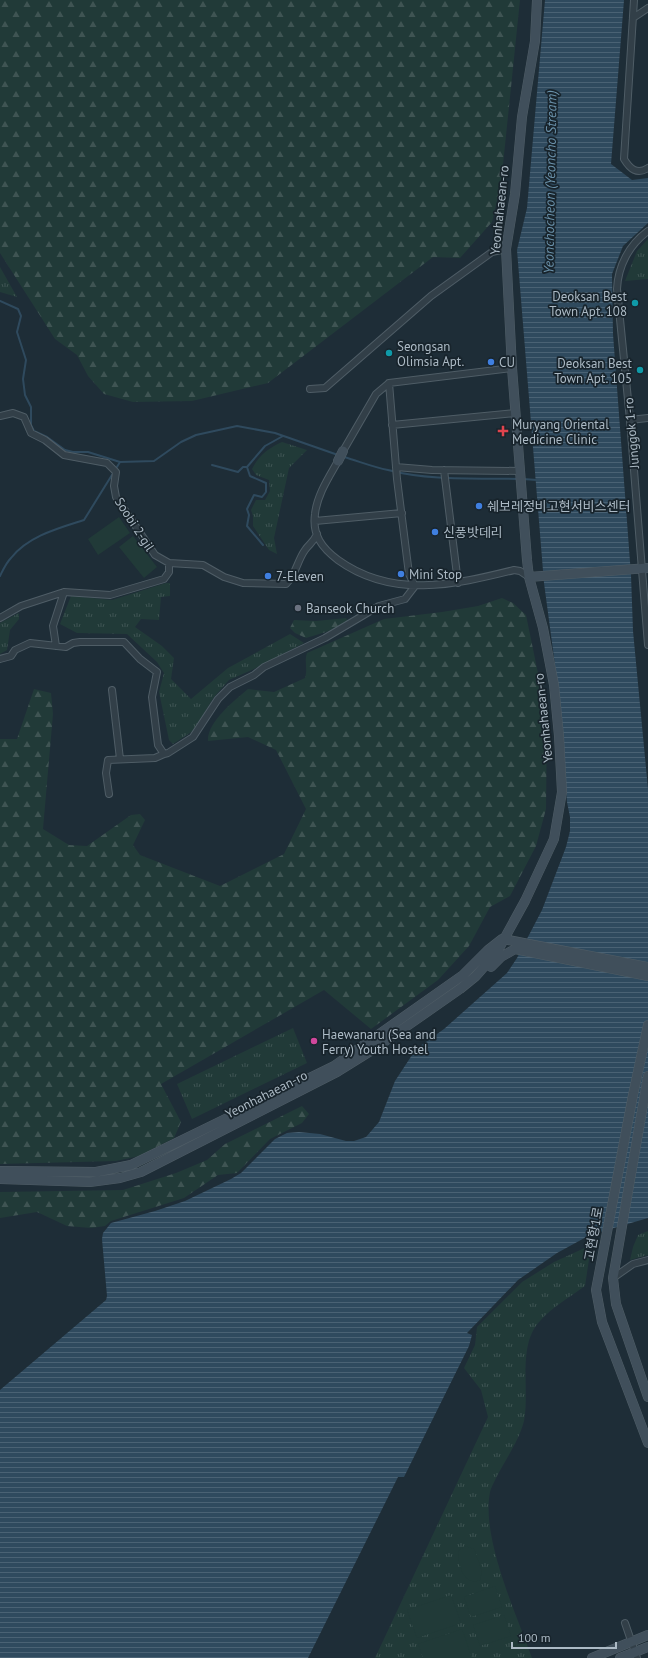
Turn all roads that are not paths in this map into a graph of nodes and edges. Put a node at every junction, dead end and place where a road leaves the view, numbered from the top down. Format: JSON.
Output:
{"nodes":[{"id":1,"x":537,"y":0,"type":"edge"},
{"id":2,"x":634,"y":0,"type":"edge"},
{"id":3,"x":648,"y":8,"type":"edge"},
{"id":4,"x":633,"y":18,"type":"junction"},
{"id":5,"x":648,"y":168,"type":"edge"},
{"id":6,"x":648,"y":231,"type":"edge"},
{"id":7,"x":506,"y":249,"type":"junction"},
{"id":8,"x":512,"y":368,"type":"junction"},
{"id":9,"x":389,"y":384,"type":"junction"},
{"id":10,"x":310,"y":389,"type":"dead end"},
{"id":11,"x":515,"y":412,"type":"junction"},
{"id":12,"x":0,"y":416,"type":"edge"},
{"id":13,"x":648,"y":418,"type":"edge"},
{"id":14,"x":630,"y":420,"type":"junction"},
{"id":15,"x":392,"y":425,"type":"junction"},
{"id":16,"x":343,"y":451,"type":"joint"},
{"id":17,"x":338,"y":461,"type":"joint"},
{"id":18,"x":396,"y":467,"type":"junction"},
{"id":19,"x":444,"y":470,"type":"junction"},
{"id":20,"x":520,"y":471,"type":"junction"},
{"id":21,"x":402,"y":513,"type":"junction"},
{"id":22,"x":315,"y":521,"type":"junction"},
{"id":23,"x":317,"y":534,"type":"junction"},
{"id":24,"x":169,"y":563,"type":"junction"},
{"id":25,"x":642,"y":568,"type":"edge"},
{"id":26,"x":533,"y":577,"type":"junction"},
{"id":27,"x":458,"y":583,"type":"junction"},
{"id":28,"x":415,"y":586,"type":"junction"},
{"id":29,"x":64,"y":592,"type":"junction"},
{"id":30,"x":0,"y":618,"type":"edge"},
{"id":31,"x":648,"y":645,"type":"edge"},
{"id":32,"x":56,"y":646,"type":"junction"},
{"id":33,"x":0,"y":660,"type":"edge"},
{"id":34,"x":112,"y":690,"type":"dead end"},
{"id":35,"x":164,"y":754,"type":"junction"},
{"id":36,"x":120,"y":759,"type":"junction"},
{"id":37,"x":109,"y":794,"type":"dead end"},
{"id":38,"x":503,"y":939,"type":"junction"},
{"id":39,"x":648,"y":967,"type":"edge"},
{"id":40,"x":476,"y":976,"type":"junction"},
{"id":41,"x":648,"y":976,"type":"edge"},
{"id":42,"x":648,"y":1025,"type":"edge"},
{"id":43,"x":648,"y":1076,"type":"edge"},
{"id":44,"x":0,"y":1170,"type":"edge"},
{"id":45,"x":0,"y":1179,"type":"edge"},
{"id":46,"x":648,"y":1260,"type":"edge"},
{"id":47,"x":613,"y":1278,"type":"junction"},
{"id":48,"x":648,"y":1397,"type":"edge"},
{"id":49,"x":648,"y":1443,"type":"edge"},
{"id":50,"x":625,"y":1623,"type":"dead end"},
{"id":51,"x":648,"y":1635,"type":"edge"},
{"id":52,"x":631,"y":1642,"type":"junction"},
{"id":53,"x":648,"y":1647,"type":"edge"},
{"id":54,"x":636,"y":1655,"type":"edge"},
{"id":55,"x":592,"y":1658,"type":"edge"},
{"id":56,"x":620,"y":1658,"type":"edge"}],
"edges":[{"from":1,"to":7,"type":"street","name":"Yeonhahaean-ro"},
{"from":2,"to":4,"type":"street"},
{"from":3,"to":4,"type":"street"},
{"from":4,"to":5,"type":"street"},
{"from":6,"to":14,"type":"street","name":"Junggok 1-ro"},
{"from":7,"to":8,"type":"street","name":"Yeonhahaean-ro"},
{"from":7,"to":10,"type":"street"},
{"from":8,"to":9,"type":"street"},
{"from":8,"to":11,"type":"street","name":"Yeonhahaean-ro"},
{"from":9,"to":15,"type":"street"},
{"from":9,"to":16,"type":"street"},
{"from":11,"to":15,"type":"street"},
{"from":11,"to":20,"type":"street","name":"Yeonhahaean-ro"},
{"from":12,"to":24,"type":"street","name":"Soobi 2-gil"},
{"from":13,"to":14,"type":"street"},
{"from":14,"to":25,"type":"street","name":"Junggok 1-ro"},
{"from":15,"to":18,"type":"street"},
{"from":16,"to":17,"type":"street"},
{"from":17,"to":22,"type":"street"},
{"from":18,"to":19,"type":"street"},
{"from":18,"to":21,"type":"street"},
{"from":19,"to":20,"type":"street"},
{"from":19,"to":27,"type":"street"},
{"from":20,"to":26,"type":"street","name":"Yeonhahaean-ro"},
{"from":21,"to":22,"type":"street"},
{"from":21,"to":28,"type":"street"},
{"from":22,"to":23,"type":"street"},
{"from":23,"to":24,"type":"street"},
{"from":23,"to":28,"type":"street"},
{"from":24,"to":29,"type":"street"},
{"from":25,"to":26,"type":"street"},
{"from":25,"to":31,"type":"street","name":"Junggok 1-ro"},
{"from":26,"to":27,"type":"street"},
{"from":26,"to":38,"type":"street","name":"Yeonhahaean-ro"},
{"from":27,"to":28,"type":"street"},
{"from":28,"to":35,"type":"street"},
{"from":29,"to":30,"type":"street"},
{"from":29,"to":32,"type":"street"},
{"from":32,"to":33,"type":"street"},
{"from":32,"to":35,"type":"street"},
{"from":34,"to":36,"type":"street"},
{"from":35,"to":36,"type":"street"},
{"from":36,"to":37,"type":"street"},
{"from":38,"to":39,"type":"street"},
{"from":38,"to":40,"type":"street","name":"Yeonhahaean-ro"},
{"from":38,"to":44,"type":"street","name":"Yeonhahaean-ro"},
{"from":40,"to":41,"type":"street"},
{"from":40,"to":45,"type":"street","name":"Yeonhahaean-ro"},
{"from":42,"to":49,"type":"street","name":"고현항1로"},
{"from":43,"to":47,"type":"street","name":"고현항1로"},
{"from":46,"to":47,"type":"street"},
{"from":47,"to":48,"type":"street","name":"고현항1로"},
{"from":50,"to":52,"type":"street"},
{"from":51,"to":52,"type":"street"},
{"from":52,"to":54,"type":"street"},
{"from":52,"to":55,"type":"street"},
{"from":53,"to":54,"type":"street"},
{"from":54,"to":56,"type":"street"}]}
